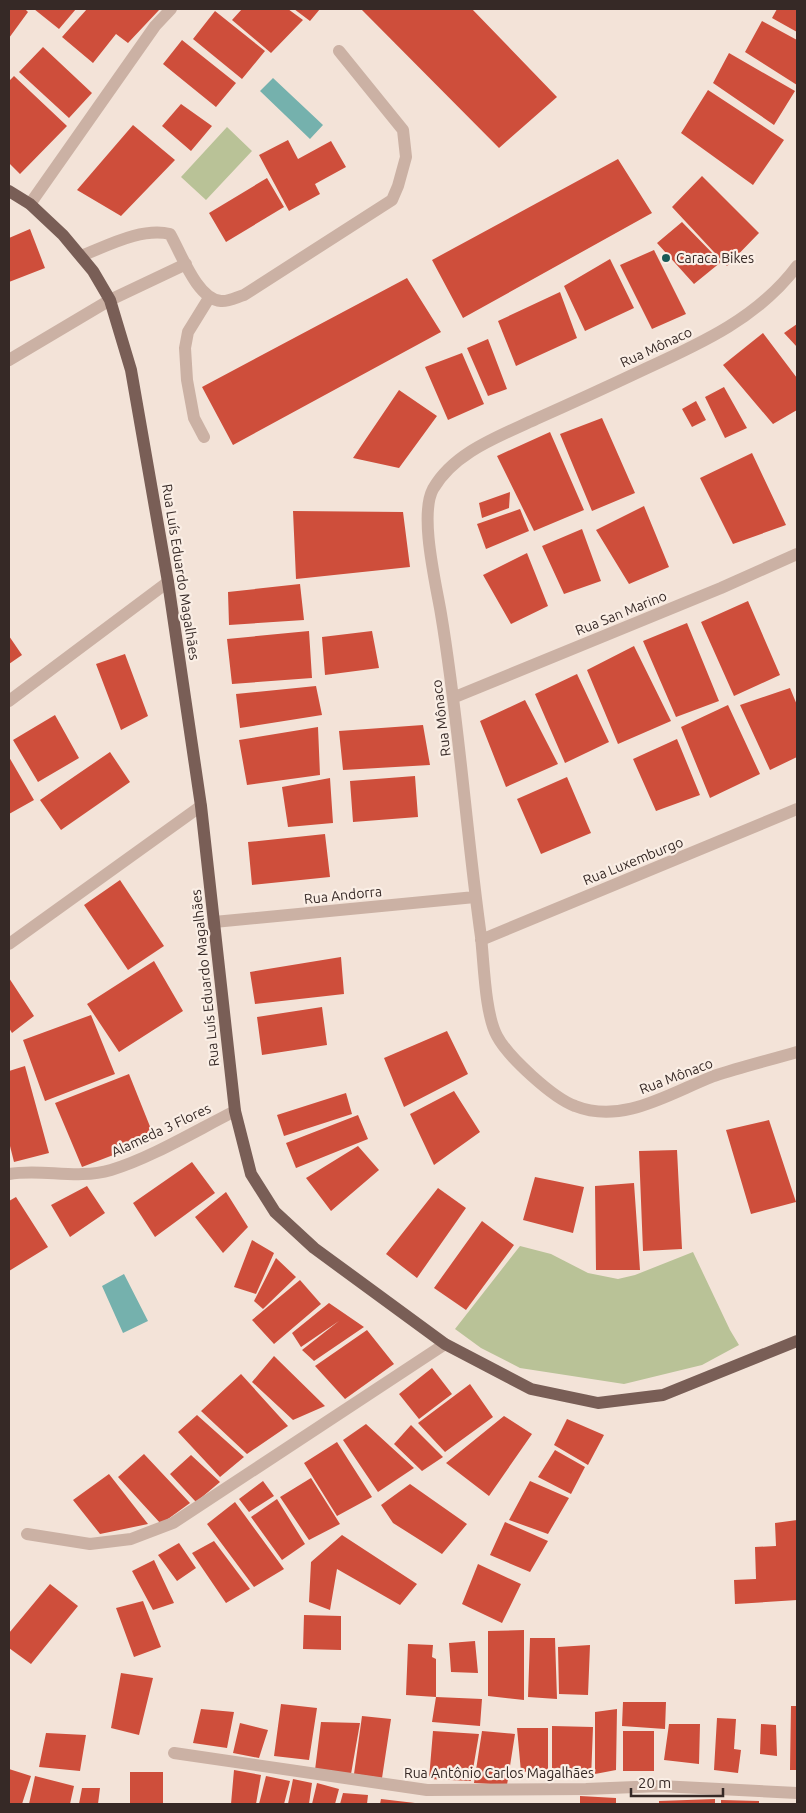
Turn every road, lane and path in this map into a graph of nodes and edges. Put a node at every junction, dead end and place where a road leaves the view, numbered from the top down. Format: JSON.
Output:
{"nodes":[{"id":1,"x":171,"y":9,"type":"edge"},
{"id":2,"x":339,"y":51,"type":"dead end"},
{"id":3,"x":9,"y":191,"type":"edge"},
{"id":4,"x":30,"y":204,"type":"junction"},
{"id":5,"x":81,"y":256,"type":"junction"},
{"id":6,"x":186,"y":264,"type":"junction"},
{"id":7,"x":797,"y":266,"type":"edge"},
{"id":8,"x":209,"y":298,"type":"junction"},
{"id":9,"x":110,"y":300,"type":"junction"},
{"id":10,"x":9,"y":360,"type":"edge"},
{"id":11,"x":204,"y":437,"type":"dead end"},
{"id":12,"x":797,"y":554,"type":"edge"},
{"id":13,"x":168,"y":582,"type":"junction"},
{"id":14,"x":455,"y":697,"type":"junction"},
{"id":15,"x":9,"y":701,"type":"edge"},
{"id":16,"x":201,"y":806,"type":"junction"},
{"id":17,"x":797,"y":809,"type":"edge"},
{"id":18,"x":475,"y":897,"type":"junction"},
{"id":19,"x":214,"y":922,"type":"junction"},
{"id":20,"x":481,"y":940,"type":"junction"},
{"id":21,"x":9,"y":944,"type":"edge"},
{"id":22,"x":797,"y":1052,"type":"edge"},
{"id":23,"x":235,"y":1111,"type":"junction"},
{"id":24,"x":9,"y":1174,"type":"edge"},
{"id":25,"x":797,"y":1341,"type":"edge"},
{"id":26,"x":445,"y":1344,"type":"junction"},
{"id":27,"x":27,"y":1534,"type":"dead end"},
{"id":28,"x":174,"y":1753,"type":"dead end"},
{"id":29,"x":797,"y":1793,"type":"edge"}],
"edges":[{"from":1,"to":4,"type":"street"},
{"from":2,"to":8,"type":"street"},
{"from":3,"to":4,"type":"main road","name":"Rua Luís Eduardo Magalhães"},
{"from":4,"to":5,"type":"main road","name":"Rua Luís Eduardo Magalhães"},
{"from":5,"to":6,"type":"street"},
{"from":5,"to":9,"type":"main road","name":"Rua Luís Eduardo Magalhães"},
{"from":6,"to":8,"type":"street"},
{"from":6,"to":9,"type":"street"},
{"from":7,"to":14,"type":"street","name":"Rua Mônaco"},
{"from":8,"to":11,"type":"street"},
{"from":9,"to":10,"type":"street"},
{"from":9,"to":13,"type":"main road","name":"Rua Luís Eduardo Magalhães"},
{"from":12,"to":14,"type":"street","name":"Rua San Marino"},
{"from":13,"to":15,"type":"street"},
{"from":13,"to":16,"type":"main road","name":"Rua Luís Eduardo Magalhães"},
{"from":14,"to":18,"type":"street","name":"Rua Mônaco"},
{"from":16,"to":19,"type":"main road","name":"Rua Luís Eduardo Magalhães"},
{"from":16,"to":21,"type":"street"},
{"from":17,"to":20,"type":"street","name":"Rua Luxemburgo"},
{"from":18,"to":19,"type":"street","name":"Rua Andorra"},
{"from":18,"to":20,"type":"street","name":"Rua Mônaco"},
{"from":19,"to":23,"type":"main road","name":"Rua Luís Eduardo Magalhães"},
{"from":20,"to":22,"type":"street","name":"Rua Mônaco"},
{"from":23,"to":24,"type":"street","name":"Alameda 3 Flores"},
{"from":23,"to":26,"type":"main road","name":"Rua Luís Eduardo Magalhães"},
{"from":25,"to":26,"type":"main road","name":"Rua Luís Eduardo Magalhães"},
{"from":26,"to":27,"type":"street"},
{"from":28,"to":29,"type":"street","name":"Rua Antônio Carlos Magalhães"}]}
